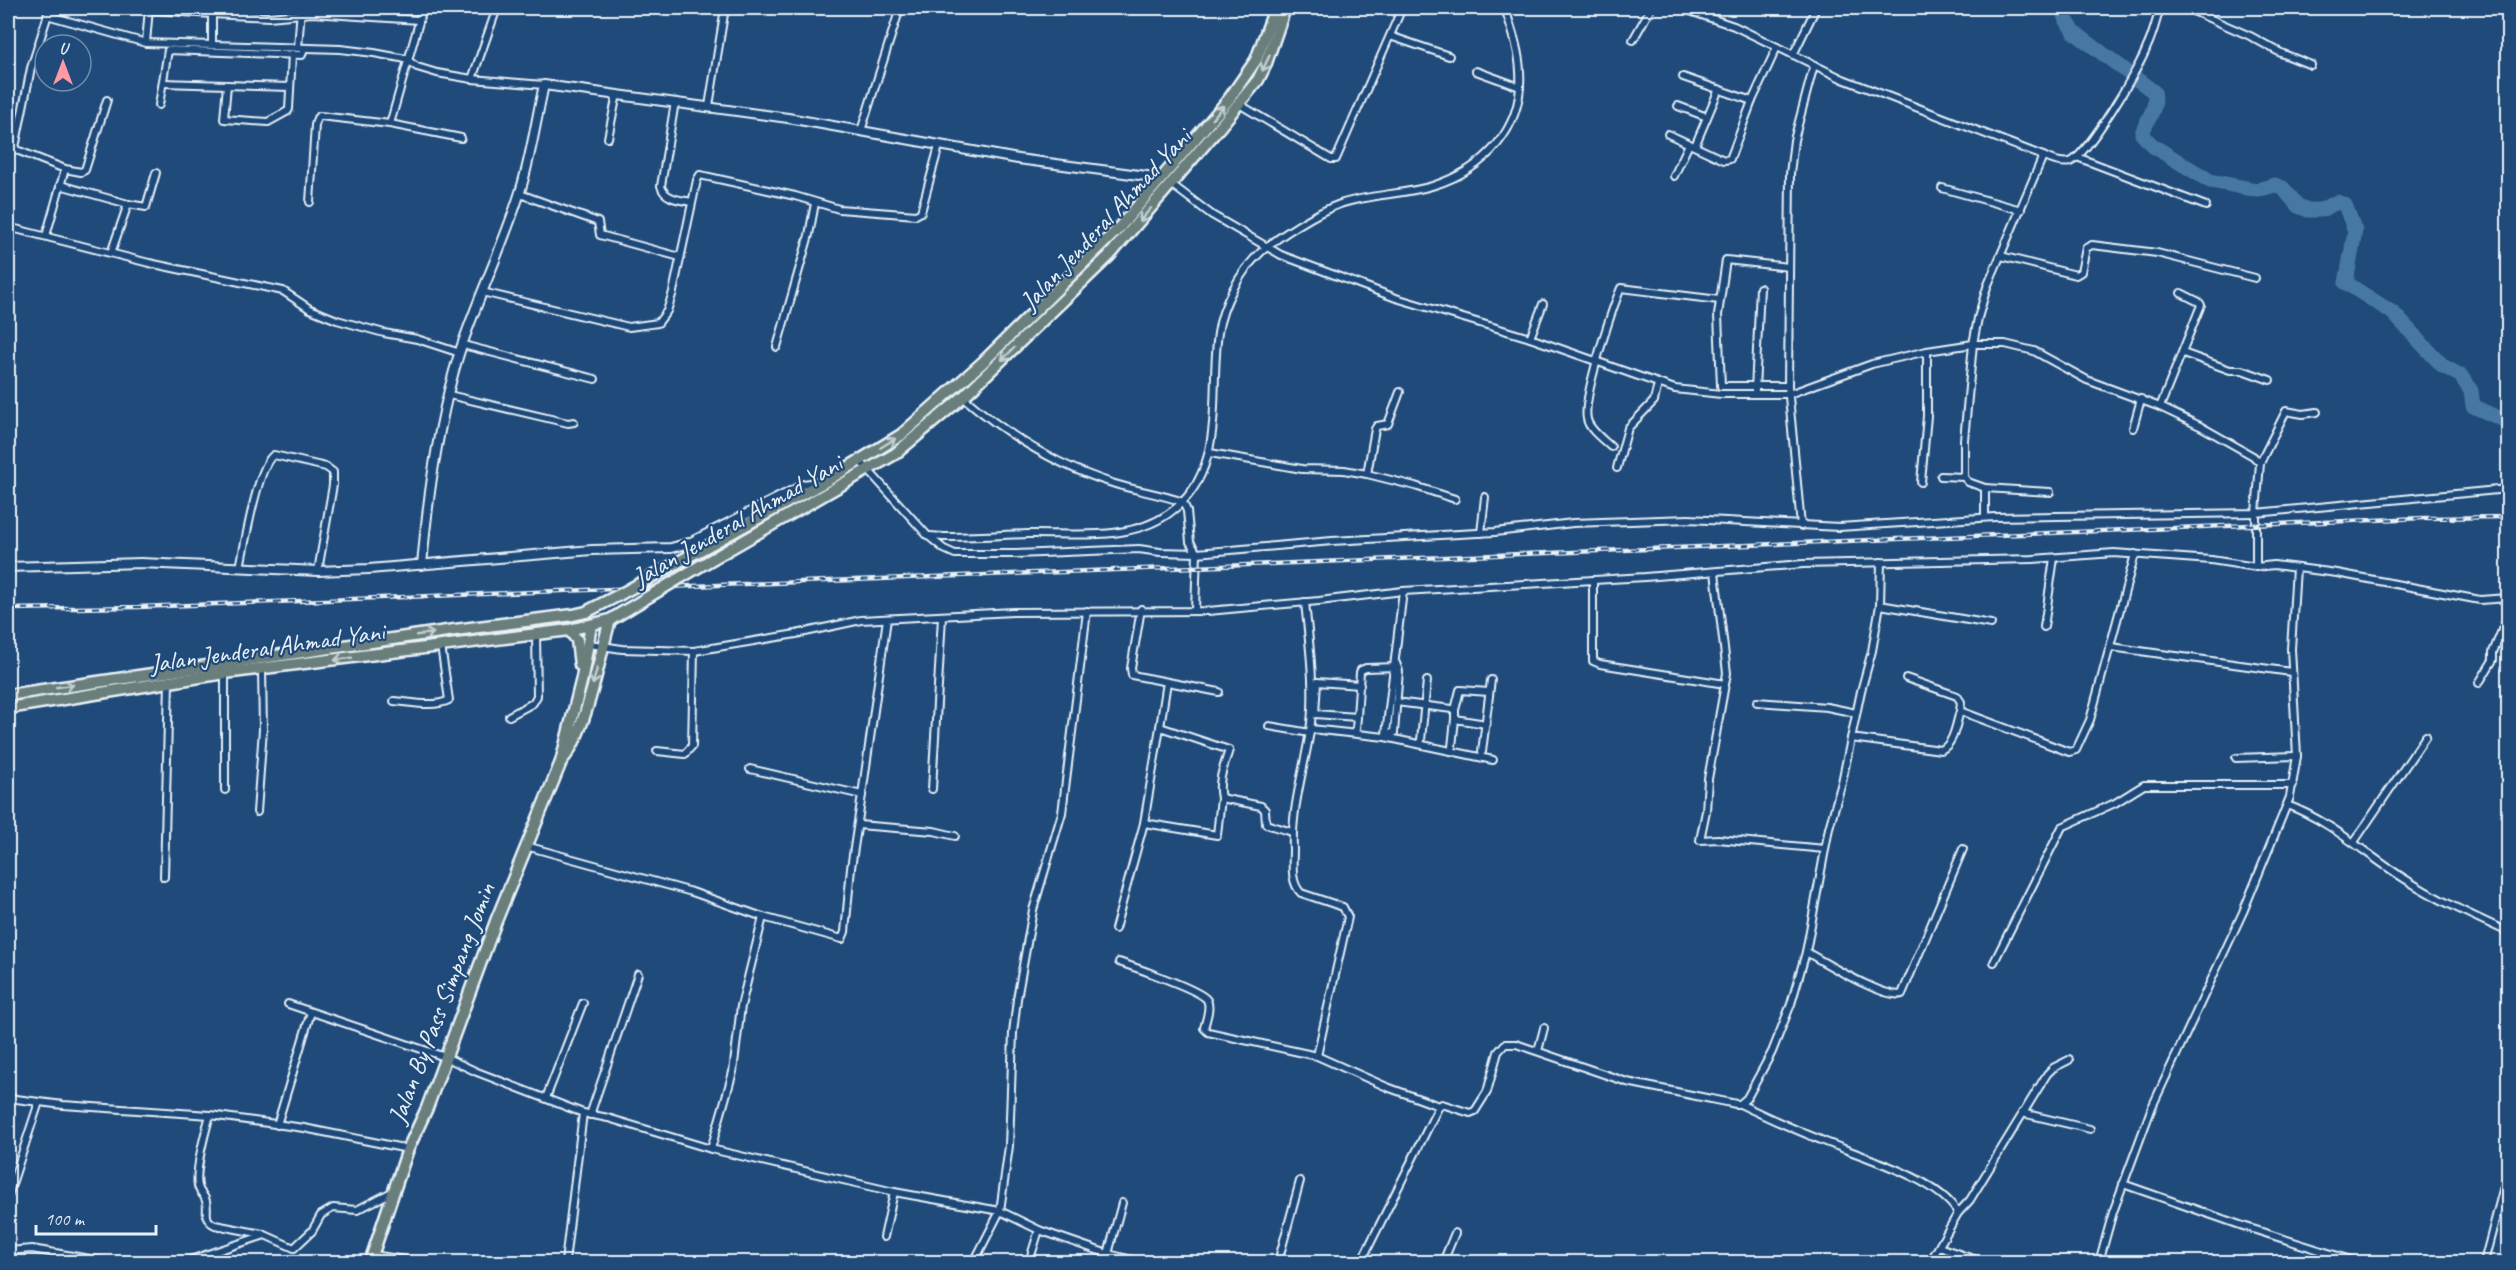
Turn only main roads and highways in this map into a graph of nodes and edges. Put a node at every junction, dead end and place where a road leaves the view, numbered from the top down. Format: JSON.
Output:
{"nodes":[{"id":1,"x":1275,"y":8,"type":"edge"},
{"id":2,"x":1285,"y":8,"type":"edge"},
{"id":3,"x":1167,"y":181,"type":"junction"},
{"id":4,"x":828,"y":480,"type":"junction"},
{"id":5,"x":840,"y":487,"type":"junction"},
{"id":6,"x":610,"y":620,"type":"junction"},
{"id":7,"x":591,"y":625,"type":"junction"},
{"id":8,"x":569,"y":630,"type":"junction"},
{"id":9,"x":582,"y":678,"type":"junction"},
{"id":10,"x":8,"y":695,"type":"edge"},
{"id":11,"x":8,"y":708,"type":"edge"},
{"id":12,"x":561,"y":762,"type":"junction"},
{"id":13,"x":371,"y":1259,"type":"edge"}],
"edges":[{"from":3,"to":1,"type":"highway","one_way":true},
{"from":2,"to":3,"type":"highway","name":"Jalan Jenderal Ahmad Yani","one_way":true},
{"from":4,"to":3,"type":"highway","one_way":true},
{"from":3,"to":5,"type":"highway","name":"Jalan Jenderal Ahmad Yani","one_way":true},
{"from":4,"to":5,"type":"highway"},
{"from":10,"to":4,"type":"highway","one_way":true,"bridge":true},
{"from":5,"to":6,"type":"highway","name":"Jalan Jenderal Ahmad Yani","bridge":true},
{"from":6,"to":7,"type":"highway","name":"Jalan Jenderal Ahmad Yani"},
{"from":6,"to":12,"type":"highway","name":"Jalan By Pass Simpang Jomin","one_way":true},
{"from":7,"to":8,"type":"highway","name":"Jalan Jenderal Ahmad Yani"},
{"from":7,"to":9,"type":"highway","name":"Jalan By Pass Simpang Jomin"},
{"from":8,"to":9,"type":"highway"},
{"from":8,"to":11,"type":"highway","name":"Jalan Jenderal Ahmad Yani","one_way":true},
{"from":9,"to":12,"type":"highway","name":"Jalan By Pass Simpang Jomin"},
{"from":12,"to":13,"type":"highway","name":"Jalan By Pass Simpang Jomin"}]}
